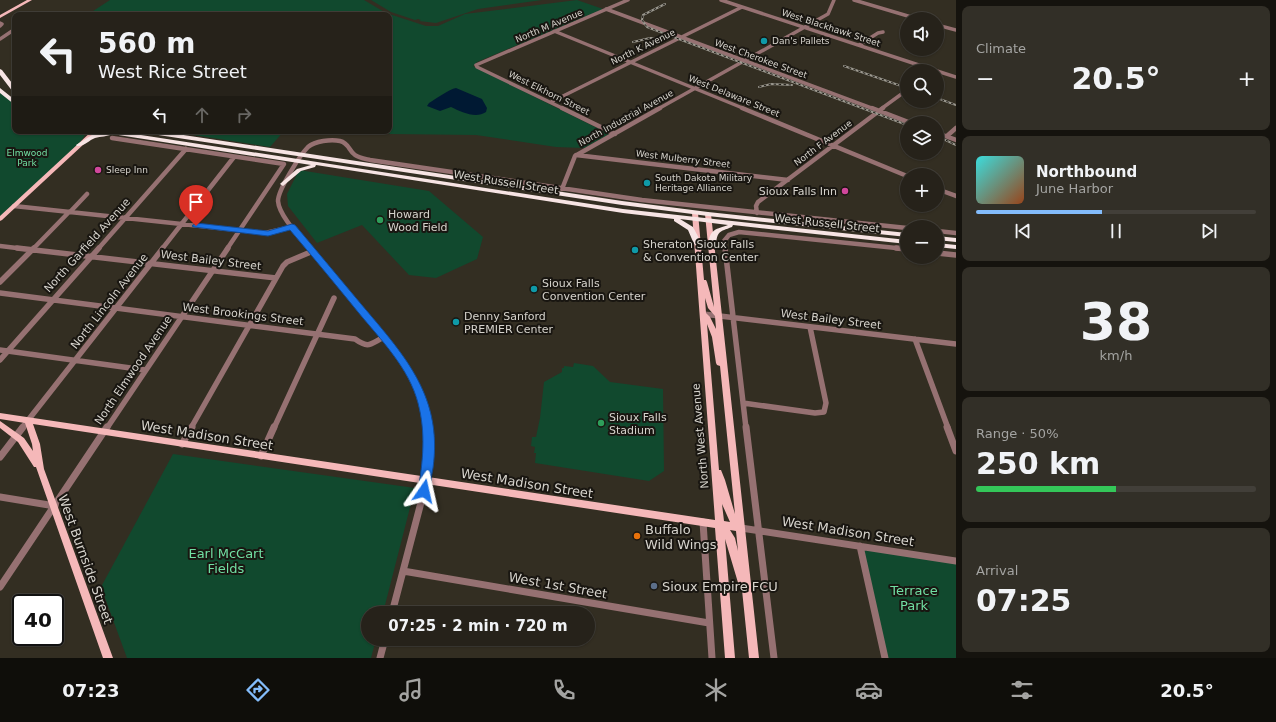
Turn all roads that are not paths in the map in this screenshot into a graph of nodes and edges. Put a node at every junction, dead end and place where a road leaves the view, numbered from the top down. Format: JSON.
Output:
{"nodes":[{"id":1,"x":30,"y":0,"type":"edge"},
{"id":2,"x":628,"y":0,"type":"edge"},
{"id":3,"x":721,"y":0,"type":"edge"},
{"id":4,"x":834,"y":0,"type":"edge"},
{"id":5,"x":854,"y":0,"type":"edge"},
{"id":6,"x":742,"y":7,"type":"junction"},
{"id":7,"x":606,"y":9,"type":"junction"},
{"id":8,"x":12,"y":12,"type":"edge"},
{"id":9,"x":12,"y":12,"type":"edge"},
{"id":10,"x":900,"y":14,"type":"edge"},
{"id":11,"x":0,"y":22,"type":"edge"},
{"id":12,"x":805,"y":27,"type":"junction"},
{"id":13,"x":944,"y":27,"type":"edge"},
{"id":14,"x":956,"y":30,"type":"edge"},
{"id":15,"x":12,"y":31,"type":"edge"},
{"id":16,"x":554,"y":31,"type":"junction"},
{"id":17,"x":883,"y":32,"type":"dead end"},
{"id":18,"x":681,"y":37,"type":"junction"},
{"id":19,"x":0,"y":38,"type":"edge"},
{"id":20,"x":859,"y":45,"type":"junction"},
{"id":21,"x":744,"y":61,"type":"junction"},
{"id":22,"x":630,"y":62,"type":"junction"},
{"id":23,"x":915,"y":64,"type":"edge"},
{"id":24,"x":476,"y":65,"type":"joint"},
{"id":25,"x":0,"y":71,"type":"edge"},
{"id":26,"x":944,"y":74,"type":"edge"},
{"id":27,"x":956,"y":77,"type":"edge"},
{"id":28,"x":12,"y":87,"type":"edge"},
{"id":29,"x":695,"y":89,"type":"junction"},
{"id":30,"x":0,"y":90,"type":"edge"},
{"id":31,"x":900,"y":95,"type":"edge"},
{"id":32,"x":12,"y":101,"type":"edge"},
{"id":33,"x":550,"y":102,"type":"junction"},
{"id":34,"x":879,"y":111,"type":"junction"},
{"id":35,"x":900,"y":119,"type":"edge"},
{"id":36,"x":956,"y":128,"type":"edge"},
{"id":37,"x":85,"y":134,"type":"edge"},
{"id":38,"x":92,"y":134,"type":"edge"},
{"id":39,"x":121,"y":134,"type":"edge"},
{"id":40,"x":165,"y":134,"type":"edge"},
{"id":41,"x":615,"y":134,"type":"junction"},
{"id":42,"x":944,"y":135,"type":"edge"},
{"id":43,"x":133,"y":136,"type":"junction"},
{"id":44,"x":947,"y":136,"type":"junction"},
{"id":45,"x":112,"y":138,"type":"dead end"},
{"id":46,"x":956,"y":140,"type":"edge"},
{"id":47,"x":190,"y":144,"type":"junction"},
{"id":48,"x":80,"y":145,"type":"junction"},
{"id":49,"x":833,"y":145,"type":"junction"},
{"id":50,"x":185,"y":150,"type":"junction"},
{"id":51,"x":249,"y":154,"type":"junction"},
{"id":52,"x":302,"y":155,"type":"junction"},
{"id":53,"x":576,"y":155,"type":"junction"},
{"id":54,"x":234,"y":157,"type":"junction"},
{"id":55,"x":298,"y":161,"type":"junction"},
{"id":56,"x":359,"y":164,"type":"junction"},
{"id":57,"x":340,"y":168,"type":"junction"},
{"id":58,"x":900,"y":173,"type":"edge"},
{"id":59,"x":788,"y":180,"type":"junction"},
{"id":60,"x":282,"y":184,"type":"junction"},
{"id":61,"x":562,"y":189,"type":"junction"},
{"id":62,"x":944,"y":192,"type":"edge"},
{"id":63,"x":87,"y":194,"type":"dead end"},
{"id":64,"x":956,"y":196,"type":"edge"},
{"id":65,"x":14,"y":206,"type":"junction"},
{"id":66,"x":69,"y":212,"type":"junction"},
{"id":67,"x":757,"y":213,"type":"junction"},
{"id":68,"x":660,"y":216,"type":"junction"},
{"id":69,"x":126,"y":217,"type":"junction"},
{"id":70,"x":696,"y":217,"type":"junction"},
{"id":71,"x":709,"y":218,"type":"junction"},
{"id":72,"x":0,"y":219,"type":"edge"},
{"id":73,"x":182,"y":224,"type":"junction"},
{"id":74,"x":292,"y":227,"type":"junction"},
{"id":75,"x":861,"y":227,"type":"junction"},
{"id":76,"x":762,"y":228,"type":"junction"},
{"id":77,"x":900,"y":228,"type":"edge"},
{"id":78,"x":240,"y":230,"type":"junction"},
{"id":79,"x":944,"y":232,"type":"edge"},
{"id":80,"x":956,"y":233,"type":"edge"},
{"id":81,"x":900,"y":234,"type":"edge"},
{"id":82,"x":944,"y":239,"type":"edge"},
{"id":83,"x":956,"y":240,"type":"edge"},
{"id":84,"x":900,"y":241,"type":"edge"},
{"id":85,"x":698,"y":244,"type":"junction"},
{"id":86,"x":0,"y":246,"type":"edge"},
{"id":87,"x":712,"y":246,"type":"junction"},
{"id":88,"x":944,"y":246,"type":"edge"},
{"id":89,"x":956,"y":247,"type":"edge"},
{"id":90,"x":32,"y":249,"type":"junction"},
{"id":91,"x":900,"y":249,"type":"edge"},
{"id":92,"x":313,"y":251,"type":"junction"},
{"id":93,"x":944,"y":254,"type":"edge"},
{"id":94,"x":956,"y":255,"type":"edge"},
{"id":95,"x":90,"y":256,"type":"junction"},
{"id":96,"x":151,"y":263,"type":"junction"},
{"id":97,"x":212,"y":270,"type":"junction"},
{"id":98,"x":701,"y":276,"type":"junction"},
{"id":99,"x":276,"y":278,"type":"junction"},
{"id":100,"x":0,"y":282,"type":"edge"},
{"id":101,"x":0,"y":293,"type":"edge"},
{"id":102,"x":334,"y":298,"type":"dead end"},
{"id":103,"x":52,"y":300,"type":"junction"},
{"id":104,"x":116,"y":308,"type":"junction"},
{"id":105,"x":703,"y":314,"type":"junction"},
{"id":106,"x":719,"y":316,"type":"junction"},
{"id":107,"x":182,"y":317,"type":"junction"},
{"id":108,"x":732,"y":318,"type":"junction"},
{"id":109,"x":249,"y":326,"type":"junction"},
{"id":110,"x":810,"y":327,"type":"junction"},
{"id":111,"x":318,"y":334,"type":"junction"},
{"id":112,"x":384,"y":337,"type":"junction"},
{"id":113,"x":915,"y":339,"type":"junction"},
{"id":114,"x":956,"y":344,"type":"edge"},
{"id":115,"x":0,"y":350,"type":"edge"},
{"id":116,"x":8,"y":351,"type":"junction"},
{"id":117,"x":0,"y":360,"type":"edge"},
{"id":118,"x":76,"y":360,"type":"junction"},
{"id":119,"x":146,"y":370,"type":"junction"},
{"id":120,"x":725,"y":378,"type":"junction"},
{"id":121,"x":743,"y":403,"type":"junction"},
{"id":122,"x":0,"y":416,"type":"edge"},
{"id":123,"x":28,"y":420,"type":"junction"},
{"id":124,"x":0,"y":424,"type":"edge"},
{"id":125,"x":104,"y":432,"type":"junction"},
{"id":126,"x":17,"y":435,"type":"junction"},
{"id":127,"x":182,"y":444,"type":"junction"},
{"id":128,"x":956,"y":451,"type":"edge"},
{"id":129,"x":261,"y":456,"type":"junction"},
{"id":130,"x":0,"y":458,"type":"edge"},
{"id":131,"x":715,"y":465,"type":"junction"},
{"id":132,"x":40,"y":469,"type":"junction"},
{"id":133,"x":426,"y":480,"type":"junction"},
{"id":134,"x":0,"y":497,"type":"edge"},
{"id":135,"x":55,"y":506,"type":"junction"},
{"id":136,"x":703,"y":522,"type":"junction"},
{"id":137,"x":720,"y":525,"type":"junction"},
{"id":138,"x":741,"y":528,"type":"junction"},
{"id":139,"x":758,"y":530,"type":"junction"},
{"id":140,"x":860,"y":546,"type":"junction"},
{"id":141,"x":956,"y":561,"type":"edge"},
{"id":142,"x":403,"y":571,"type":"junction"},
{"id":143,"x":0,"y":587,"type":"edge"},
{"id":144,"x":747,"y":594,"type":"junction"},
{"id":145,"x":394,"y":606,"type":"edge"},
{"id":146,"x":710,"y":623,"type":"junction"},
{"id":147,"x":383,"y":646,"type":"edge"},
{"id":148,"x":108,"y":658,"type":"edge"},
{"id":149,"x":380,"y":658,"type":"edge"},
{"id":150,"x":712,"y":658,"type":"edge"},
{"id":151,"x":730,"y":658,"type":"edge"},
{"id":152,"x":754,"y":658,"type":"edge"},
{"id":153,"x":774,"y":658,"type":"edge"},
{"id":154,"x":885,"y":658,"type":"edge"}],
"edges":[{"from":1,"to":8,"type":"main road"},
{"from":2,"to":7,"type":"street","name":"North M Avenue"},
{"from":3,"to":6,"type":"street","name":"West Blackhawk Street"},
{"from":4,"to":12,"type":"street","name":"North Industrial Avenue"},
{"from":5,"to":10,"type":"street"},
{"from":6,"to":12,"type":"street","name":"West Blackhawk Street"},
{"from":6,"to":18,"type":"street","name":"North K Avenue"},
{"from":7,"to":16,"type":"street","name":"North M Avenue"},
{"from":7,"to":18,"type":"street","name":"West Cherokee Street"},
{"from":9,"to":11,"type":"main road"},
{"from":12,"to":20,"type":"street","name":"West Blackhawk Street"},
{"from":12,"to":21,"type":"street","name":"North Industrial Avenue"},
{"from":13,"to":14,"type":"street"},
{"from":15,"to":19,"type":"street"},
{"from":16,"to":22,"type":"street","name":"West Delaware Street"},
{"from":16,"to":24,"type":"street","name":"North M Avenue"},
{"from":17,"to":20,"type":"street"},
{"from":18,"to":21,"type":"street","name":"West Cherokee Street"},
{"from":18,"to":22,"type":"street","name":"North K Avenue"},
{"from":20,"to":23,"type":"street","name":"West Blackhawk Street"},
{"from":21,"to":29,"type":"street","name":"North Industrial Avenue"},
{"from":21,"to":34,"type":"street","name":"West Cherokee Street"},
{"from":22,"to":29,"type":"street","name":"West Delaware Street"},
{"from":22,"to":33,"type":"street","name":"North K Avenue"},
{"from":24,"to":33,"type":"street","name":"West Elkhorn Street"},
{"from":25,"to":28,"type":"highway"},
{"from":26,"to":27,"type":"street","name":"West Blackhawk Street"},
{"from":29,"to":41,"type":"street","name":"North Industrial Avenue"},
{"from":29,"to":49,"type":"street","name":"West Delaware Street"},
{"from":30,"to":32,"type":"highway"},
{"from":31,"to":34,"type":"street","name":"North F Avenue"},
{"from":33,"to":41,"type":"street","name":"West Elkhorn Street"},
{"from":34,"to":35,"type":"street","name":"West Cherokee Street"},
{"from":34,"to":49,"type":"street","name":"North F Avenue"},
{"from":36,"to":44,"type":"street"},
{"from":37,"to":48,"type":"highway"},
{"from":38,"to":48,"type":"main road"},
{"from":39,"to":43,"type":"highway","name":"West Russell Street"},
{"from":40,"to":52,"type":"highway","name":"West Russell Street"},
{"from":41,"to":53,"type":"street","name":"North Industrial Avenue"},
{"from":42,"to":44,"type":"street"},
{"from":43,"to":47,"type":"highway","name":"West Russell Street"},
{"from":43,"to":48,"type":"highway"},
{"from":44,"to":46,"type":"street"},
{"from":45,"to":50,"type":"street"},
{"from":47,"to":50,"type":"street","name":"North Garfield Avenue"},
{"from":47,"to":51,"type":"highway","name":"West Russell Street"},
{"from":48,"to":65,"type":"main road"},
{"from":49,"to":58,"type":"street","name":"West Delaware Street"},
{"from":49,"to":59,"type":"street","name":"North F Avenue"},
{"from":50,"to":54,"type":"street"},
{"from":50,"to":69,"type":"street","name":"North Garfield Avenue"},
{"from":51,"to":52,"type":"highway"},
{"from":51,"to":55,"type":"highway","name":"West Russell Street"},
{"from":52,"to":55,"type":"street"},
{"from":52,"to":56,"type":"highway","name":"West Russell Street"},
{"from":52,"to":61,"type":"street","name":"West Russell Street"},
{"from":53,"to":59,"type":"street","name":"West Mulberry Street"},
{"from":53,"to":61,"type":"street","name":"North Industrial Avenue"},
{"from":54,"to":73,"type":"street","name":"North Lincoln Avenue"},
{"from":54,"to":78,"type":"street","name":"North Elmwood Avenue"},
{"from":55,"to":56,"type":"highway"},
{"from":55,"to":57,"type":"highway","name":"West Russell Street"},
{"from":55,"to":60,"type":"street"},
{"from":56,"to":70,"type":"highway","name":"West Russell Street"},
{"from":57,"to":60,"type":"highway"},
{"from":57,"to":68,"type":"highway","name":"West Russell Street"},
{"from":59,"to":67,"type":"street","name":"North F Avenue"},
{"from":60,"to":74,"type":"street"},
{"from":61,"to":67,"type":"street","name":"West Russell Street"},
{"from":62,"to":64,"type":"street"},
{"from":63,"to":66,"type":"street"},
{"from":65,"to":66,"type":"street"},
{"from":65,"to":72,"type":"main road"},
{"from":66,"to":69,"type":"street"},
{"from":66,"to":90,"type":"street"},
{"from":67,"to":75,"type":"street","name":"West Russell Street"},
{"from":68,"to":70,"type":"highway","name":"West Russell Street"},
{"from":68,"to":85,"type":"highway"},
{"from":69,"to":73,"type":"street"},
{"from":69,"to":95,"type":"street","name":"North Garfield Avenue"},
{"from":70,"to":71,"type":"highway","name":"West Russell Street"},
{"from":70,"to":85,"type":"main road","name":"North West Avenue"},
{"from":71,"to":75,"type":"highway","name":"West Russell Street"},
{"from":71,"to":76,"type":"highway","name":"West Russell Street"},
{"from":71,"to":87,"type":"main road"},
{"from":73,"to":78,"type":"street"},
{"from":73,"to":96,"type":"street","name":"North Lincoln Avenue"},
{"from":74,"to":78,"type":"street"},
{"from":74,"to":92,"type":"street"},
{"from":75,"to":77,"type":"street","name":"West Russell Street"},
{"from":75,"to":81,"type":"highway","name":"West Russell Street"},
{"from":76,"to":84,"type":"highway","name":"West Russell Street"},
{"from":76,"to":87,"type":"highway"},
{"from":78,"to":97,"type":"street","name":"North Elmwood Avenue"},
{"from":79,"to":80,"type":"street"},
{"from":82,"to":83,"type":"highway"},
{"from":85,"to":98,"type":"main road","name":"North West Avenue"},
{"from":86,"to":90,"type":"street","name":"West Bailey Street"},
{"from":87,"to":106,"type":"main road"},
{"from":88,"to":89,"type":"highway"},
{"from":90,"to":95,"type":"street","name":"West Bailey Street"},
{"from":90,"to":100,"type":"street"},
{"from":91,"to":108,"type":"street","name":"West Russell Street"},
{"from":92,"to":99,"type":"street"},
{"from":92,"to":112,"type":"street"},
{"from":93,"to":94,"type":"street"},
{"from":95,"to":96,"type":"street","name":"West Bailey Street"},
{"from":95,"to":103,"type":"street","name":"North Garfield Avenue"},
{"from":96,"to":97,"type":"street","name":"West Bailey Street"},
{"from":96,"to":104,"type":"street","name":"North Lincoln Avenue"},
{"from":97,"to":99,"type":"street","name":"West Bailey Street"},
{"from":97,"to":107,"type":"street","name":"North Elmwood Avenue"},
{"from":98,"to":105,"type":"main road","name":"North West Avenue"},
{"from":98,"to":106,"type":"main road"},
{"from":99,"to":109,"type":"street"},
{"from":101,"to":103,"type":"street","name":"West Brookings Street"},
{"from":102,"to":111,"type":"street"},
{"from":103,"to":104,"type":"street","name":"West Brookings Street"},
{"from":103,"to":116,"type":"street","name":"North Garfield Avenue"},
{"from":104,"to":107,"type":"street","name":"West Brookings Street"},
{"from":104,"to":118,"type":"street","name":"North Lincoln Avenue"},
{"from":105,"to":106,"type":"street","name":"West Bailey Street"},
{"from":105,"to":120,"type":"main road"},
{"from":105,"to":131,"type":"main road","name":"North West Avenue"},
{"from":106,"to":108,"type":"street","name":"West Bailey Street"},
{"from":106,"to":120,"type":"main road"},
{"from":107,"to":109,"type":"street","name":"West Brookings Street"},
{"from":107,"to":119,"type":"street","name":"North Elmwood Avenue"},
{"from":108,"to":110,"type":"street","name":"West Bailey Street"},
{"from":108,"to":121,"type":"street"},
{"from":109,"to":111,"type":"street","name":"West Brookings Street"},
{"from":109,"to":127,"type":"street"},
{"from":110,"to":113,"type":"street","name":"West Bailey Street"},
{"from":110,"to":121,"type":"street"},
{"from":111,"to":112,"type":"street","name":"West Brookings Street"},
{"from":111,"to":129,"type":"street"},
{"from":112,"to":133,"type":"street"},
{"from":113,"to":114,"type":"street","name":"West Bailey Street"},
{"from":113,"to":128,"type":"street"},
{"from":115,"to":116,"type":"street"},
{"from":116,"to":117,"type":"street","name":"North Garfield Avenue"},
{"from":116,"to":118,"type":"street"},
{"from":118,"to":119,"type":"street"},
{"from":118,"to":123,"type":"street","name":"North Lincoln Avenue"},
{"from":119,"to":125,"type":"street","name":"North Elmwood Avenue"},
{"from":120,"to":138,"type":"main road"},
{"from":121,"to":139,"type":"street"},
{"from":122,"to":123,"type":"main road","name":"West Madison Street"},
{"from":123,"to":125,"type":"main road","name":"West Madison Street"},
{"from":123,"to":126,"type":"street","name":"North Lincoln Avenue"},
{"from":123,"to":132,"type":"main road","name":"West Burnside Street"},
{"from":124,"to":126,"type":"main road","name":"West Burnside Street"},
{"from":125,"to":127,"type":"main road","name":"West Madison Street"},
{"from":125,"to":135,"type":"street","name":"North Elmwood Avenue"},
{"from":126,"to":130,"type":"street","name":"North Lincoln Avenue"},
{"from":126,"to":132,"type":"main road","name":"West Burnside Street"},
{"from":127,"to":129,"type":"main road","name":"West Madison Street"},
{"from":129,"to":133,"type":"main road","name":"West Madison Street"},
{"from":131,"to":137,"type":"main road","name":"North West Avenue"},
{"from":131,"to":138,"type":"main road"},
{"from":132,"to":135,"type":"main road","name":"West Burnside Street"},
{"from":133,"to":136,"type":"main road","name":"West Madison Street"},
{"from":133,"to":142,"type":"street"},
{"from":134,"to":135,"type":"street"},
{"from":135,"to":143,"type":"street","name":"North Elmwood Avenue"},
{"from":135,"to":148,"type":"main road","name":"West Burnside Street"},
{"from":136,"to":137,"type":"main road","name":"West Madison Street"},
{"from":136,"to":146,"type":"street"},
{"from":137,"to":138,"type":"main road","name":"West Madison Street"},
{"from":137,"to":144,"type":"main road"},
{"from":137,"to":151,"type":"main road","name":"North West Avenue"},
{"from":138,"to":139,"type":"street","name":"West Madison Street"},
{"from":138,"to":144,"type":"main road"},
{"from":139,"to":140,"type":"street","name":"West Madison Street"},
{"from":139,"to":153,"type":"street"},
{"from":140,"to":141,"type":"street","name":"West Madison Street"},
{"from":140,"to":154,"type":"street"},
{"from":142,"to":145,"type":"street"},
{"from":142,"to":146,"type":"street","name":"West 1st Street"},
{"from":144,"to":152,"type":"main road"},
{"from":146,"to":150,"type":"street"},
{"from":147,"to":149,"type":"street"}]}
